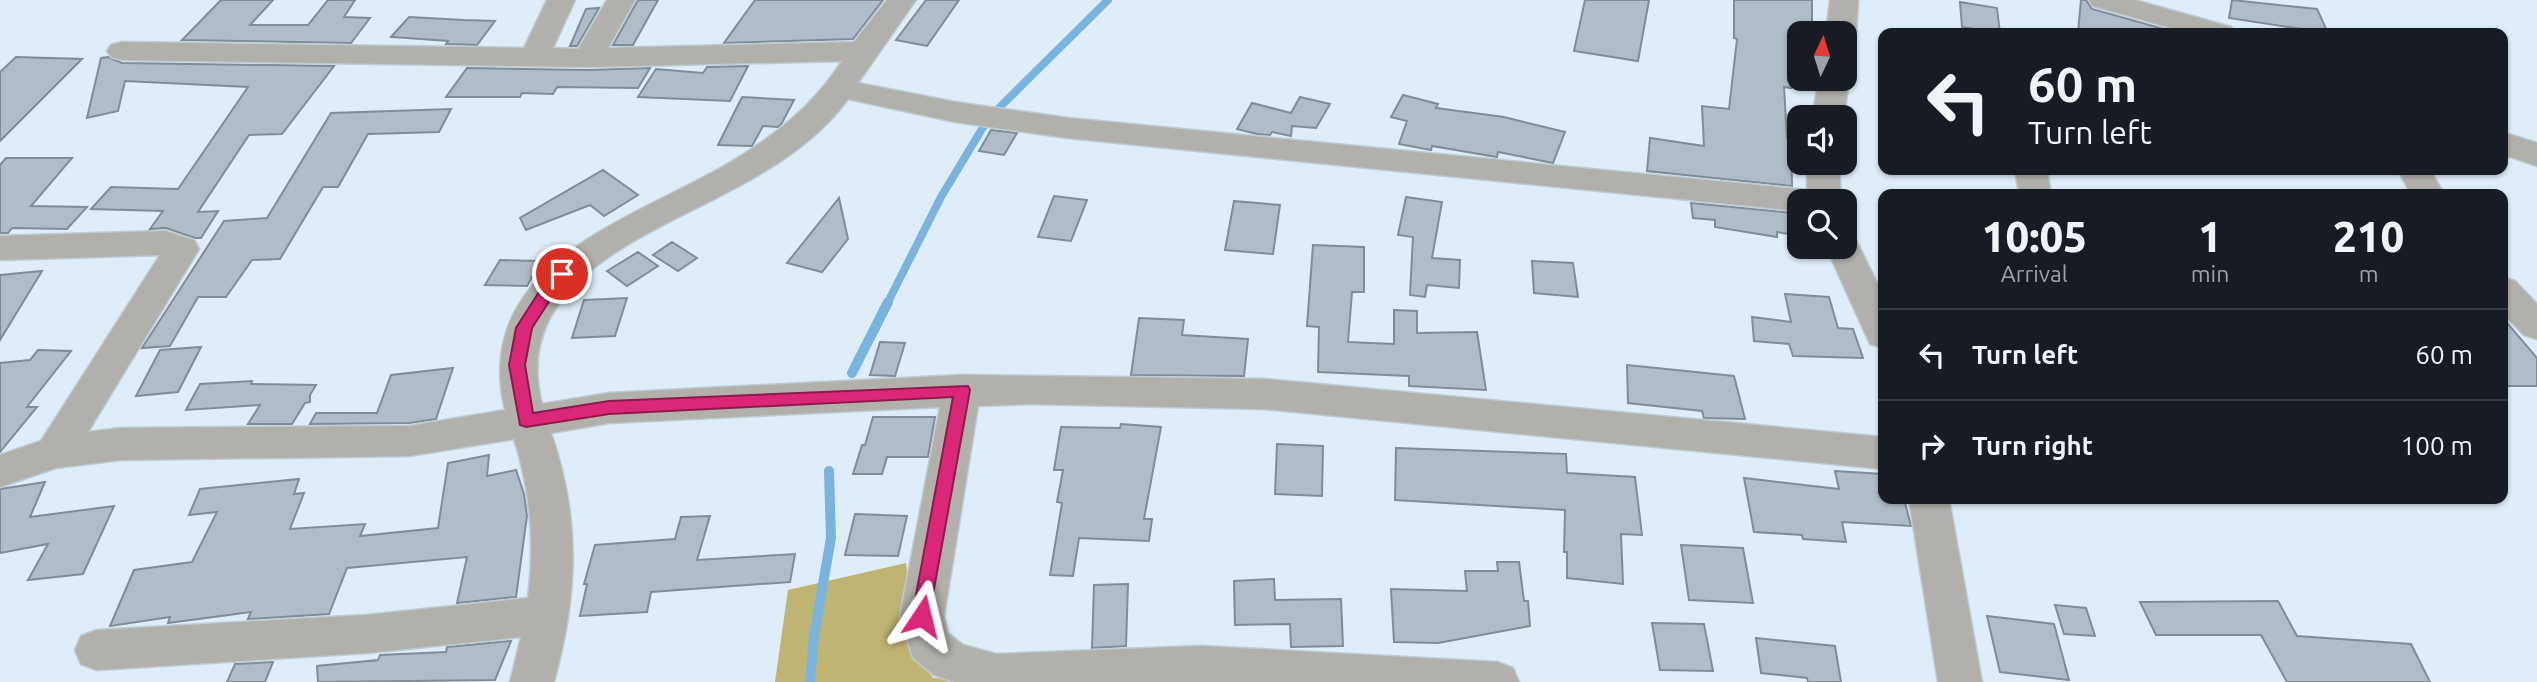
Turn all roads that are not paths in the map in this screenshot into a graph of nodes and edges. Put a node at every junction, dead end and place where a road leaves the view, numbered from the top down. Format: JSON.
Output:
{"nodes":[{"id":1,"x":561,"y":0,"type":"edge"},
{"id":2,"x":621,"y":0,"type":"edge"},
{"id":3,"x":902,"y":0,"type":"edge"},
{"id":4,"x":1844,"y":0,"type":"edge"},
{"id":5,"x":2103,"y":0,"type":"edge"},
{"id":6,"x":1842,"y":21,"type":"edge"},
{"id":7,"x":2203,"y":28,"type":"edge"},
{"id":8,"x":122,"y":51,"type":"dead end"},
{"id":9,"x":863,"y":51,"type":"junction"},
{"id":10,"x":535,"y":56,"type":"junction"},
{"id":11,"x":589,"y":58,"type":"junction"},
{"id":12,"x":842,"y":88,"type":"junction"},
{"id":13,"x":2508,"y":144,"type":"edge"},
{"id":14,"x":2537,"y":156,"type":"edge"},
{"id":15,"x":1787,"y":199,"type":"edge"},
{"id":16,"x":0,"y":248,"type":"edge"},
{"id":17,"x":1849,"y":259,"type":"edge"},
{"id":18,"x":2508,"y":296,"type":"edge"},
{"id":19,"x":1878,"y":323,"type":"edge"},
{"id":20,"x":2537,"y":326,"type":"edge"},
{"id":21,"x":962,"y":390,"type":"junction"},
{"id":22,"x":526,"y":421,"type":"junction"},
{"id":23,"x":55,"y":452,"type":"junction"},
{"id":24,"x":1878,"y":453,"type":"edge"},
{"id":25,"x":0,"y":471,"type":"edge"},
{"id":26,"x":1930,"y":504,"type":"edge"},
{"id":27,"x":546,"y":615,"type":"junction"},
{"id":28,"x":97,"y":650,"type":"dead end"},
{"id":29,"x":532,"y":682,"type":"edge"},
{"id":30,"x":1497,"y":682,"type":"edge"},
{"id":31,"x":1960,"y":682,"type":"edge"}],
"edges":[{"from":1,"to":10,"type":"street"},
{"from":2,"to":11,"type":"street"},
{"from":3,"to":9,"type":"street"},
{"from":4,"to":6,"type":"street"},
{"from":5,"to":7,"type":"street"},
{"from":8,"to":10,"type":"street"},
{"from":9,"to":11,"type":"street"},
{"from":9,"to":12,"type":"street"},
{"from":10,"to":11,"type":"street"},
{"from":12,"to":15,"type":"street"},
{"from":12,"to":22,"type":"street"},
{"from":13,"to":14,"type":"street"},
{"from":16,"to":23,"type":"street"},
{"from":17,"to":19,"type":"street"},
{"from":18,"to":20,"type":"street"},
{"from":21,"to":22,"type":"street"},
{"from":21,"to":24,"type":"street"},
{"from":21,"to":30,"type":"street"},
{"from":22,"to":23,"type":"street"},
{"from":22,"to":27,"type":"street"},
{"from":23,"to":25,"type":"street"},
{"from":26,"to":31,"type":"street"},
{"from":27,"to":28,"type":"street"},
{"from":27,"to":29,"type":"street"}]}
